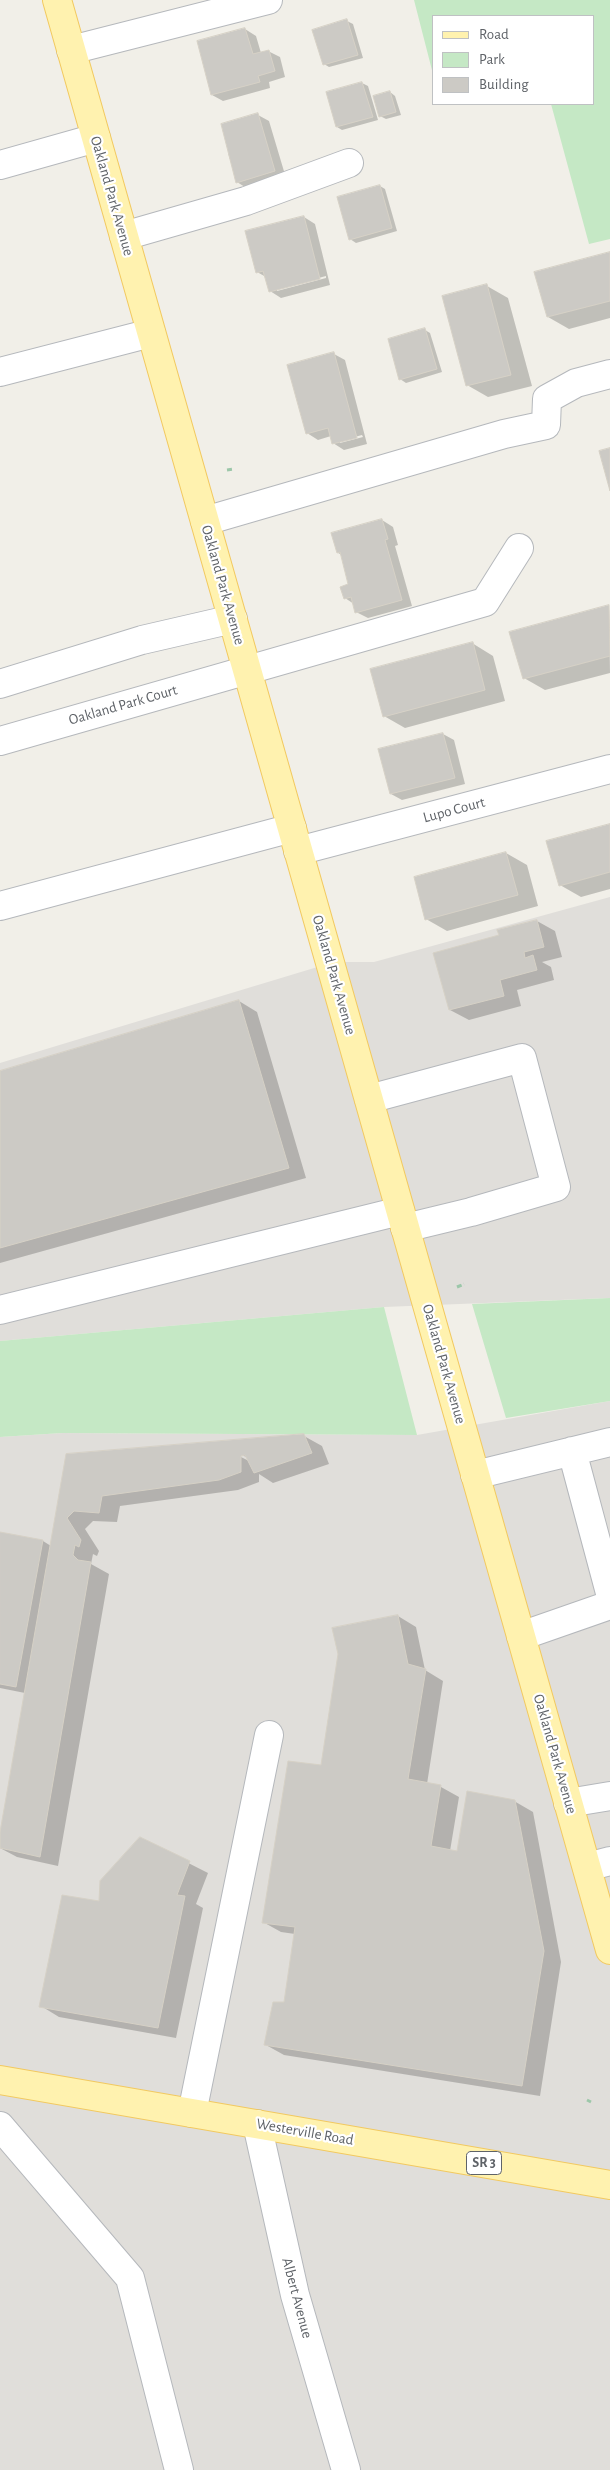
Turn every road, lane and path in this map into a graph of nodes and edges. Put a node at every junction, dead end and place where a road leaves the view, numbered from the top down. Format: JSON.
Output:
{"nodes":[{"id":1,"x":57,"y":0,"type":"edge"},
{"id":2,"x":268,"y":0,"type":"edge"},
{"id":3,"x":71,"y":50,"type":"junction"},
{"id":4,"x":96,"y":138,"type":"junction"},
{"id":5,"x":349,"y":163,"type":"dead end"},
{"id":6,"x":0,"y":165,"type":"edge"},
{"id":7,"x":124,"y":236,"type":"junction"},
{"id":8,"x":151,"y":333,"type":"junction"},
{"id":9,"x":0,"y":372,"type":"edge"},
{"id":10,"x":610,"y":374,"type":"edge"},
{"id":11,"x":234,"y":468,"type":"dead end"},
{"id":12,"x":227,"y":470,"type":"dead end"},
{"id":13,"x":205,"y":522,"type":"junction"},
{"id":14,"x":519,"y":548,"type":"dead end"},
{"id":15,"x":232,"y":619,"type":"junction"},
{"id":16,"x":247,"y":669,"type":"junction"},
{"id":17,"x":0,"y":684,"type":"edge"},
{"id":18,"x":0,"y":742,"type":"edge"},
{"id":19,"x":610,"y":769,"type":"edge"},
{"id":20,"x":295,"y":839,"type":"junction"},
{"id":21,"x":0,"y":906,"type":"edge"},
{"id":22,"x":369,"y":1099,"type":"junction"},
{"id":23,"x":403,"y":1219,"type":"junction"},
{"id":24,"x":464,"y":1284,"type":"dead end"},
{"id":25,"x":457,"y":1287,"type":"dead end"},
{"id":26,"x":0,"y":1310,"type":"edge"},
{"id":27,"x":610,"y":1442,"type":"edge"},
{"id":28,"x":572,"y":1451,"type":"junction"},
{"id":29,"x":475,"y":1475,"type":"junction"},
{"id":30,"x":610,"y":1594,"type":"edge"},
{"id":31,"x":610,"y":1605,"type":"edge"},
{"id":32,"x":521,"y":1636,"type":"junction"},
{"id":33,"x":269,"y":1735,"type":"dead end"},
{"id":34,"x":610,"y":1796,"type":"edge"},
{"id":35,"x":568,"y":1803,"type":"junction"},
{"id":36,"x":598,"y":1864,"type":"edge"},
{"id":37,"x":610,"y":1950,"type":"edge"},
{"id":38,"x":0,"y":2080,"type":"edge"},
{"id":39,"x":587,"y":2100,"type":"dead end"},
{"id":40,"x":591,"y":2102,"type":"dead end"},
{"id":41,"x":192,"y":2113,"type":"junction"},
{"id":42,"x":256,"y":2124,"type":"junction"},
{"id":43,"x":0,"y":2126,"type":"edge"},
{"id":44,"x":610,"y":2185,"type":"edge"},
{"id":45,"x":179,"y":2470,"type":"edge"},
{"id":46,"x":346,"y":2470,"type":"edge"}],
"edges":[{"from":1,"to":3,"type":"main road","name":"Oakland Park Avenue"},
{"from":2,"to":3,"type":"street"},
{"from":3,"to":4,"type":"main road","name":"Oakland Park Avenue"},
{"from":4,"to":6,"type":"street"},
{"from":4,"to":7,"type":"main road","name":"Oakland Park Avenue"},
{"from":5,"to":7,"type":"street"},
{"from":7,"to":8,"type":"main road","name":"Oakland Park Avenue"},
{"from":8,"to":9,"type":"street"},
{"from":8,"to":13,"type":"main road","name":"Oakland Park Avenue"},
{"from":10,"to":13,"type":"street"},
{"from":11,"to":12,"type":"path"},
{"from":13,"to":15,"type":"main road","name":"Oakland Park Avenue"},
{"from":14,"to":16,"type":"street","name":"Oakland Park Court"},
{"from":15,"to":16,"type":"main road","name":"Oakland Park Avenue"},
{"from":15,"to":17,"type":"street"},
{"from":16,"to":18,"type":"street","name":"Oakland Park Court"},
{"from":16,"to":20,"type":"main road","name":"Oakland Park Avenue"},
{"from":19,"to":20,"type":"street","name":"Lupo Court"},
{"from":20,"to":21,"type":"street","name":"Lupo Court"},
{"from":20,"to":22,"type":"main road","name":"Oakland Park Avenue"},
{"from":22,"to":23,"type":"main road","name":"Oakland Park Avenue"},
{"from":22,"to":23,"type":"street"},
{"from":23,"to":26,"type":"street"},
{"from":23,"to":29,"type":"main road","name":"Oakland Park Avenue"},
{"from":24,"to":25,"type":"path"},
{"from":27,"to":28,"type":"street"},
{"from":28,"to":29,"type":"street"},
{"from":28,"to":30,"type":"street"},
{"from":29,"to":32,"type":"main road","name":"Oakland Park Avenue"},
{"from":31,"to":32,"type":"street"},
{"from":32,"to":35,"type":"main road","name":"Oakland Park Avenue"},
{"from":33,"to":41,"type":"street"},
{"from":34,"to":35,"type":"street"},
{"from":35,"to":36,"type":"main road","name":"Oakland Park Avenue"},
{"from":36,"to":37,"type":"main road","name":"Oakland Park Avenue"},
{"from":38,"to":41,"type":"main road","name":"Westerville Road","number":"SR 3"},
{"from":39,"to":40,"type":"path"},
{"from":41,"to":42,"type":"main road","name":"Westerville Road","number":"SR 3"},
{"from":42,"to":44,"type":"main road","name":"Westerville Road","number":"SR 3"},
{"from":42,"to":46,"type":"street","name":"Albert Avenue"},
{"from":43,"to":45,"type":"street"}]}
